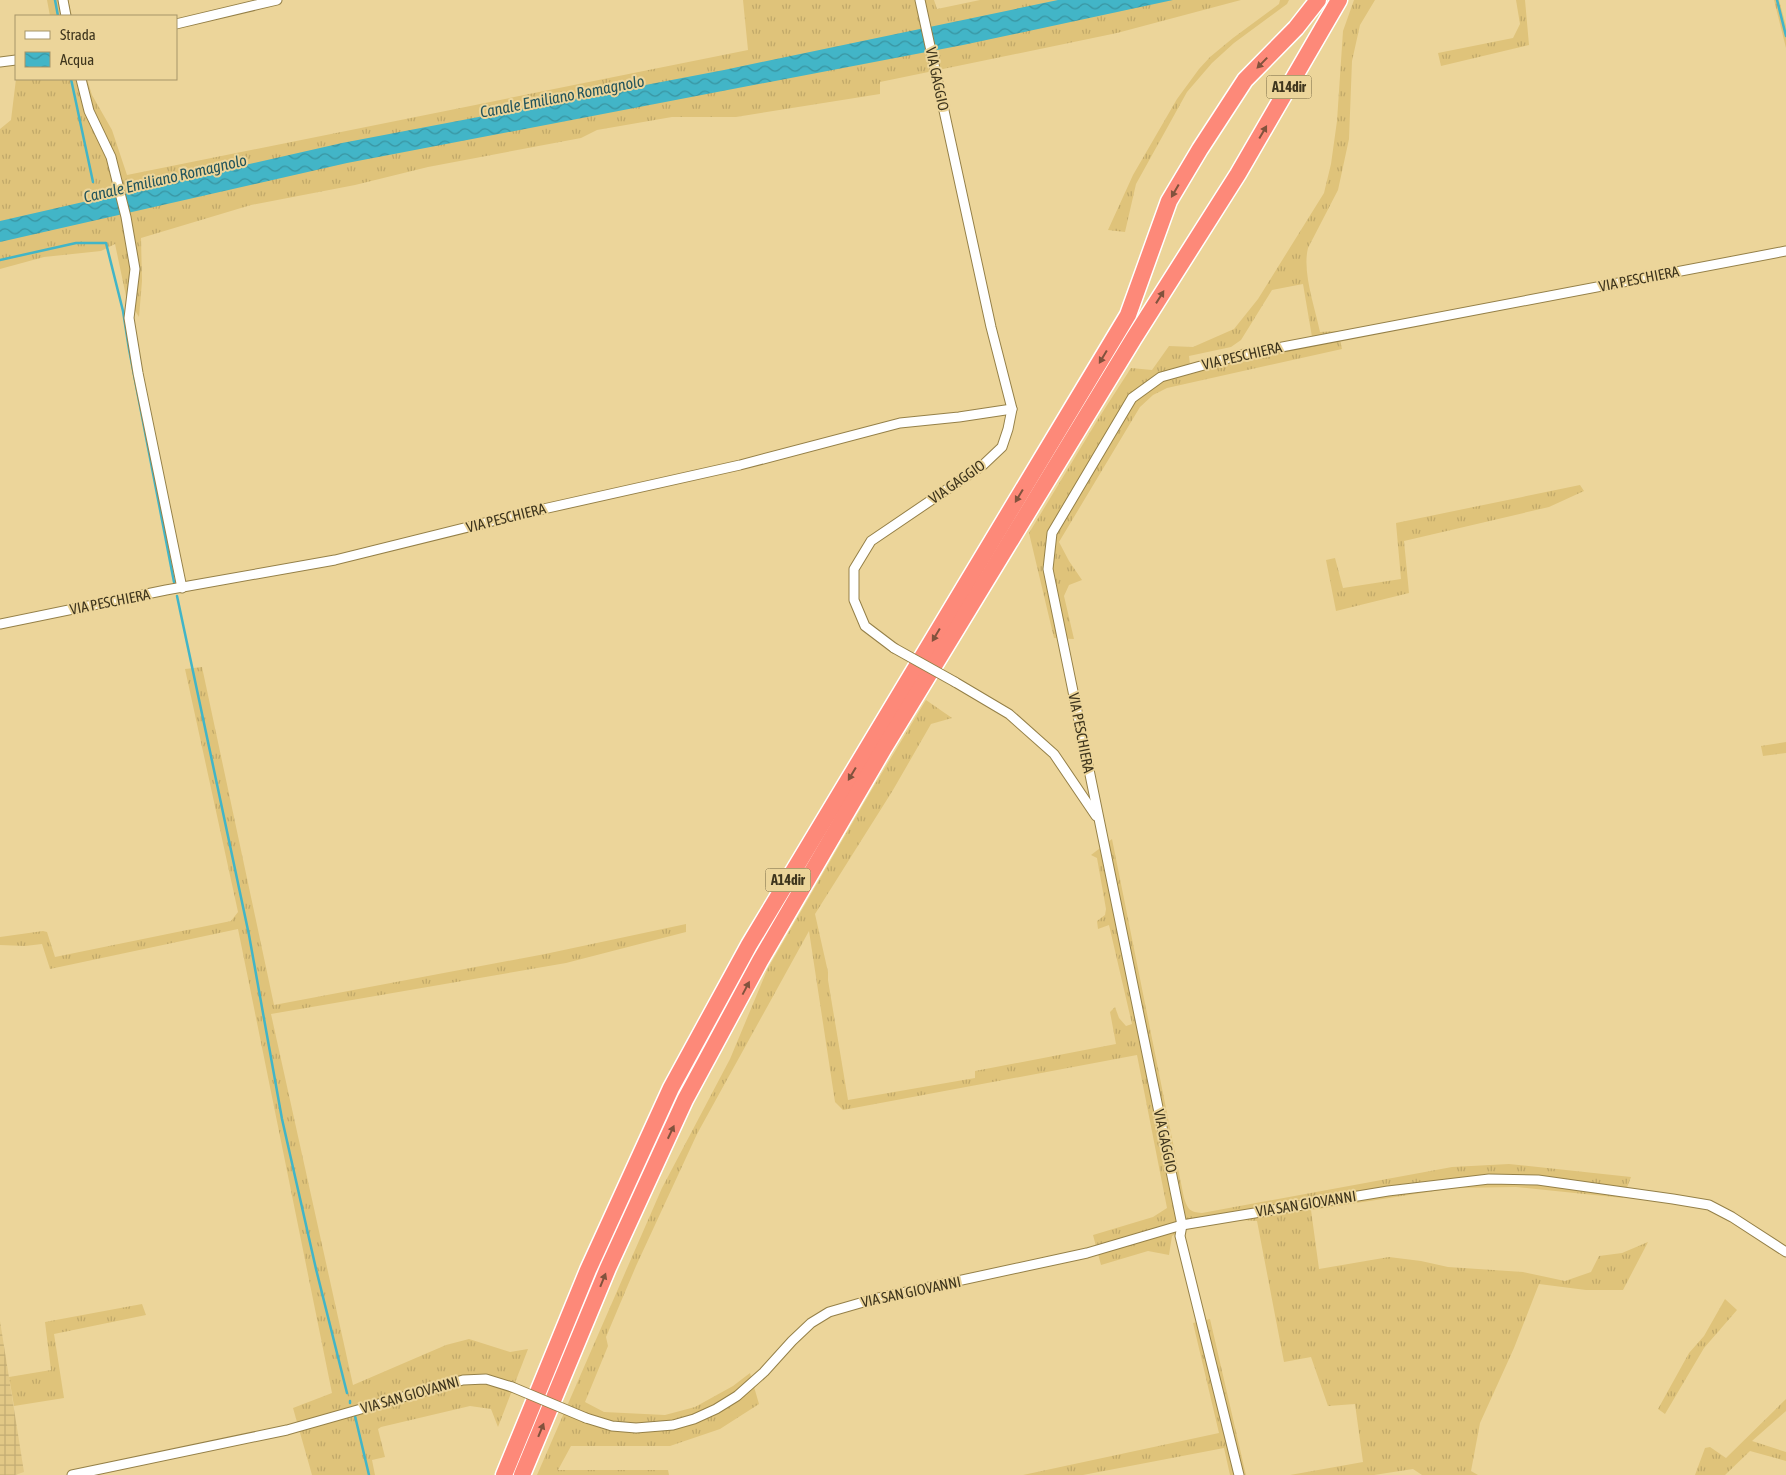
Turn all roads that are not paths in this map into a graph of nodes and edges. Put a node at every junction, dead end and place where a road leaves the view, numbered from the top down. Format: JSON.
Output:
{"nodes":[{"id":1,"x":62,"y":0,"type":"edge"},
{"id":2,"x":277,"y":0,"type":"edge"},
{"id":3,"x":920,"y":0,"type":"edge"},
{"id":4,"x":1318,"y":0,"type":"edge"},
{"id":5,"x":1339,"y":0,"type":"edge"},
{"id":6,"x":66,"y":15,"type":"edge"},
{"id":7,"x":178,"y":24,"type":"edge"},
{"id":8,"x":15,"y":60,"type":"edge"},
{"id":9,"x":0,"y":62,"type":"edge"},
{"id":10,"x":81,"y":80,"type":"edge"},
{"id":11,"x":1786,"y":251,"type":"edge"},
{"id":12,"x":1012,"y":409,"type":"junction"},
{"id":13,"x":182,"y":588,"type":"junction"},
{"id":14,"x":0,"y":624,"type":"edge"},
{"id":15,"x":1096,"y":805,"type":"joint"},
{"id":16,"x":1100,"y":822,"type":"junction"},
{"id":17,"x":1182,"y":1225,"type":"junction"},
{"id":18,"x":1786,"y":1252,"type":"edge"},
{"id":19,"x":72,"y":1475,"type":"edge"},
{"id":20,"x":504,"y":1475,"type":"edge"},
{"id":21,"x":522,"y":1475,"type":"edge"},
{"id":22,"x":1239,"y":1475,"type":"edge"}],
"edges":[{"from":1,"to":6,"type":"street"},
{"from":2,"to":7,"type":"street"},
{"from":3,"to":12,"type":"street","name":"VIA GAGGIO"},
{"from":4,"to":20,"type":"highway","number":"A14dir","one_way":true},
{"from":21,"to":5,"type":"highway","number":"A14dir","one_way":true},
{"from":8,"to":9,"type":"street"},
{"from":10,"to":13,"type":"street"},
{"from":11,"to":15,"type":"street","name":"VIA PESCHIERA"},
{"from":12,"to":13,"type":"street","name":"VIA PESCHIERA"},
{"from":12,"to":16,"type":"street","name":"VIA GAGGIO","bridge":true},
{"from":13,"to":14,"type":"street","name":"VIA PESCHIERA"},
{"from":15,"to":16,"type":"street","name":"VIA GAGGIO"},
{"from":16,"to":17,"type":"street","name":"VIA GAGGIO"},
{"from":17,"to":18,"type":"street","name":"VIA SAN GIOVANNI"},
{"from":17,"to":19,"type":"street","name":"VIA SAN GIOVANNI","bridge":true},
{"from":17,"to":22,"type":"street","name":"VIA GAGGIO"}]}
